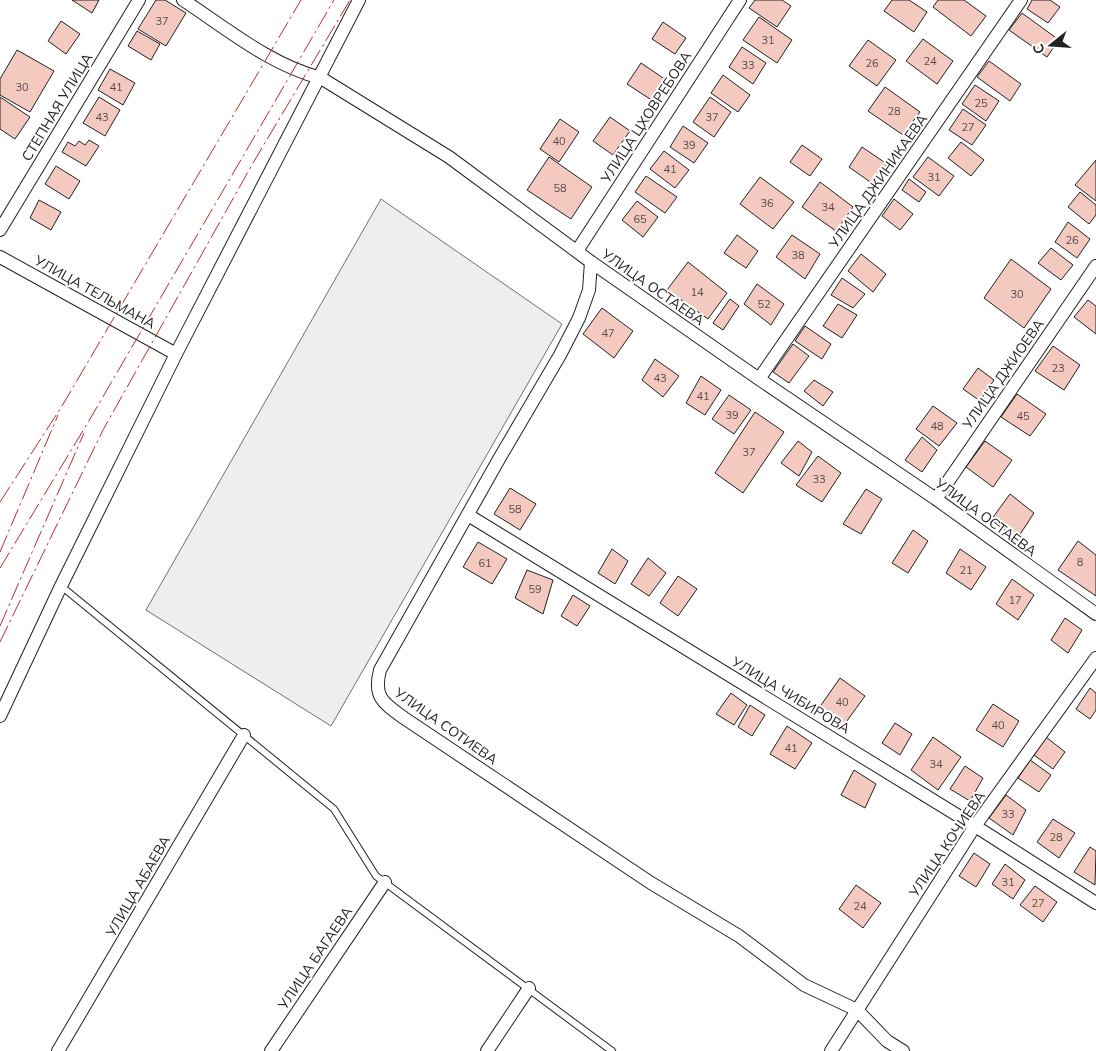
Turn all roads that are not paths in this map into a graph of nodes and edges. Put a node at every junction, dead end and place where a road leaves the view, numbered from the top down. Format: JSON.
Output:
{"nodes":[{"id":1,"x":139,"y":0,"type":"edge"},
{"id":2,"x":183,"y":0,"type":"edge"},
{"id":3,"x":359,"y":0,"type":"edge"},
{"id":4,"x":740,"y":0,"type":"edge"},
{"id":5,"x":1021,"y":0,"type":"edge"},
{"id":6,"x":321,"y":78,"type":"junction"},
{"id":7,"x":0,"y":230,"type":"edge"},
{"id":8,"x":577,"y":251,"type":"junction"},
{"id":9,"x":0,"y":257,"type":"edge"},
{"id":10,"x":592,"y":262,"type":"junction"},
{"id":11,"x":1096,"y":266,"type":"edge"},
{"id":12,"x":176,"y":354,"type":"junction"},
{"id":13,"x":759,"y":379,"type":"junction"},
{"id":14,"x":936,"y":499,"type":"junction"},
{"id":15,"x":468,"y":515,"type":"junction"},
{"id":16,"x":61,"y":586,"type":"junction"},
{"id":17,"x":1096,"y":614,"type":"edge"},
{"id":18,"x":1096,"y":658,"type":"edge"},
{"id":19,"x":0,"y":716,"type":"edge"},
{"id":20,"x":244,"y":735,"type":"junction"},
{"id":21,"x":976,"y":826,"type":"junction"},
{"id":22,"x":384,"y":882,"type":"junction"},
{"id":23,"x":1096,"y":903,"type":"edge"},
{"id":24,"x":529,"y":988,"type":"junction"},
{"id":25,"x":857,"y":1010,"type":"junction"},
{"id":26,"x":58,"y":1051,"type":"edge"},
{"id":27,"x":271,"y":1051,"type":"edge"},
{"id":28,"x":487,"y":1051,"type":"edge"},
{"id":29,"x":612,"y":1051,"type":"edge"},
{"id":30,"x":831,"y":1051,"type":"edge"},
{"id":31,"x":902,"y":1051,"type":"edge"}],
"edges":[{"from":1,"to":7,"type":"street","name":"СТЕПНАЯ УЛИЦА"},
{"from":2,"to":6,"type":"street","name":"УЛИЦА ОСТАЕВА"},
{"from":3,"to":6,"type":"street"},
{"from":4,"to":8,"type":"street","name":"УЛИЦА ЦХОВРЕБОВА"},
{"from":5,"to":13,"type":"street","name":"УЛИЦА ДЖИНИКАЕВА"},
{"from":6,"to":8,"type":"street","name":"УЛИЦА ОСТАЕВА"},
{"from":6,"to":12,"type":"street"},
{"from":8,"to":10,"type":"street","name":"УЛИЦА ОСТАЕВА"},
{"from":9,"to":12,"type":"street","name":"УЛИЦА ТЕЛЬМАНА"},
{"from":10,"to":13,"type":"street","name":"УЛИЦА ОСТАЕВА"},
{"from":10,"to":15,"type":"street","name":"УЛИЦА СОТИЕВА"},
{"from":11,"to":14,"type":"street","name":"УЛИЦА ДЖИОЕВА"},
{"from":12,"to":16,"type":"street"},
{"from":13,"to":14,"type":"street","name":"УЛИЦА ОСТАЕВА"},
{"from":14,"to":17,"type":"street","name":"УЛИЦА ОСТАЕВА"},
{"from":15,"to":21,"type":"street","name":"УЛИЦА ЧИБИРОВА"},
{"from":15,"to":25,"type":"street","name":"УЛИЦА СОТИЕВА"},
{"from":16,"to":19,"type":"street"},
{"from":16,"to":20,"type":"lane"},
{"from":18,"to":21,"type":"street","name":"УЛИЦА КОЧИЕВА"},
{"from":20,"to":22,"type":"lane"},
{"from":20,"to":26,"type":"street","name":"УЛИЦА АБАЕВА"},
{"from":21,"to":23,"type":"street","name":"УЛИЦА ЧИБИРОВА"},
{"from":21,"to":25,"type":"street","name":"УЛИЦА КОЧИЕВА"},
{"from":22,"to":24,"type":"lane"},
{"from":22,"to":27,"type":"street","name":"УЛИЦА БАГАЕВА"},
{"from":24,"to":28,"type":"street"},
{"from":24,"to":29,"type":"lane"},
{"from":25,"to":30,"type":"street","name":"УЛИЦА КОЧИЕВА"},
{"from":25,"to":31,"type":"street","name":"УЛИЦА СОТИЕВА"}]}
